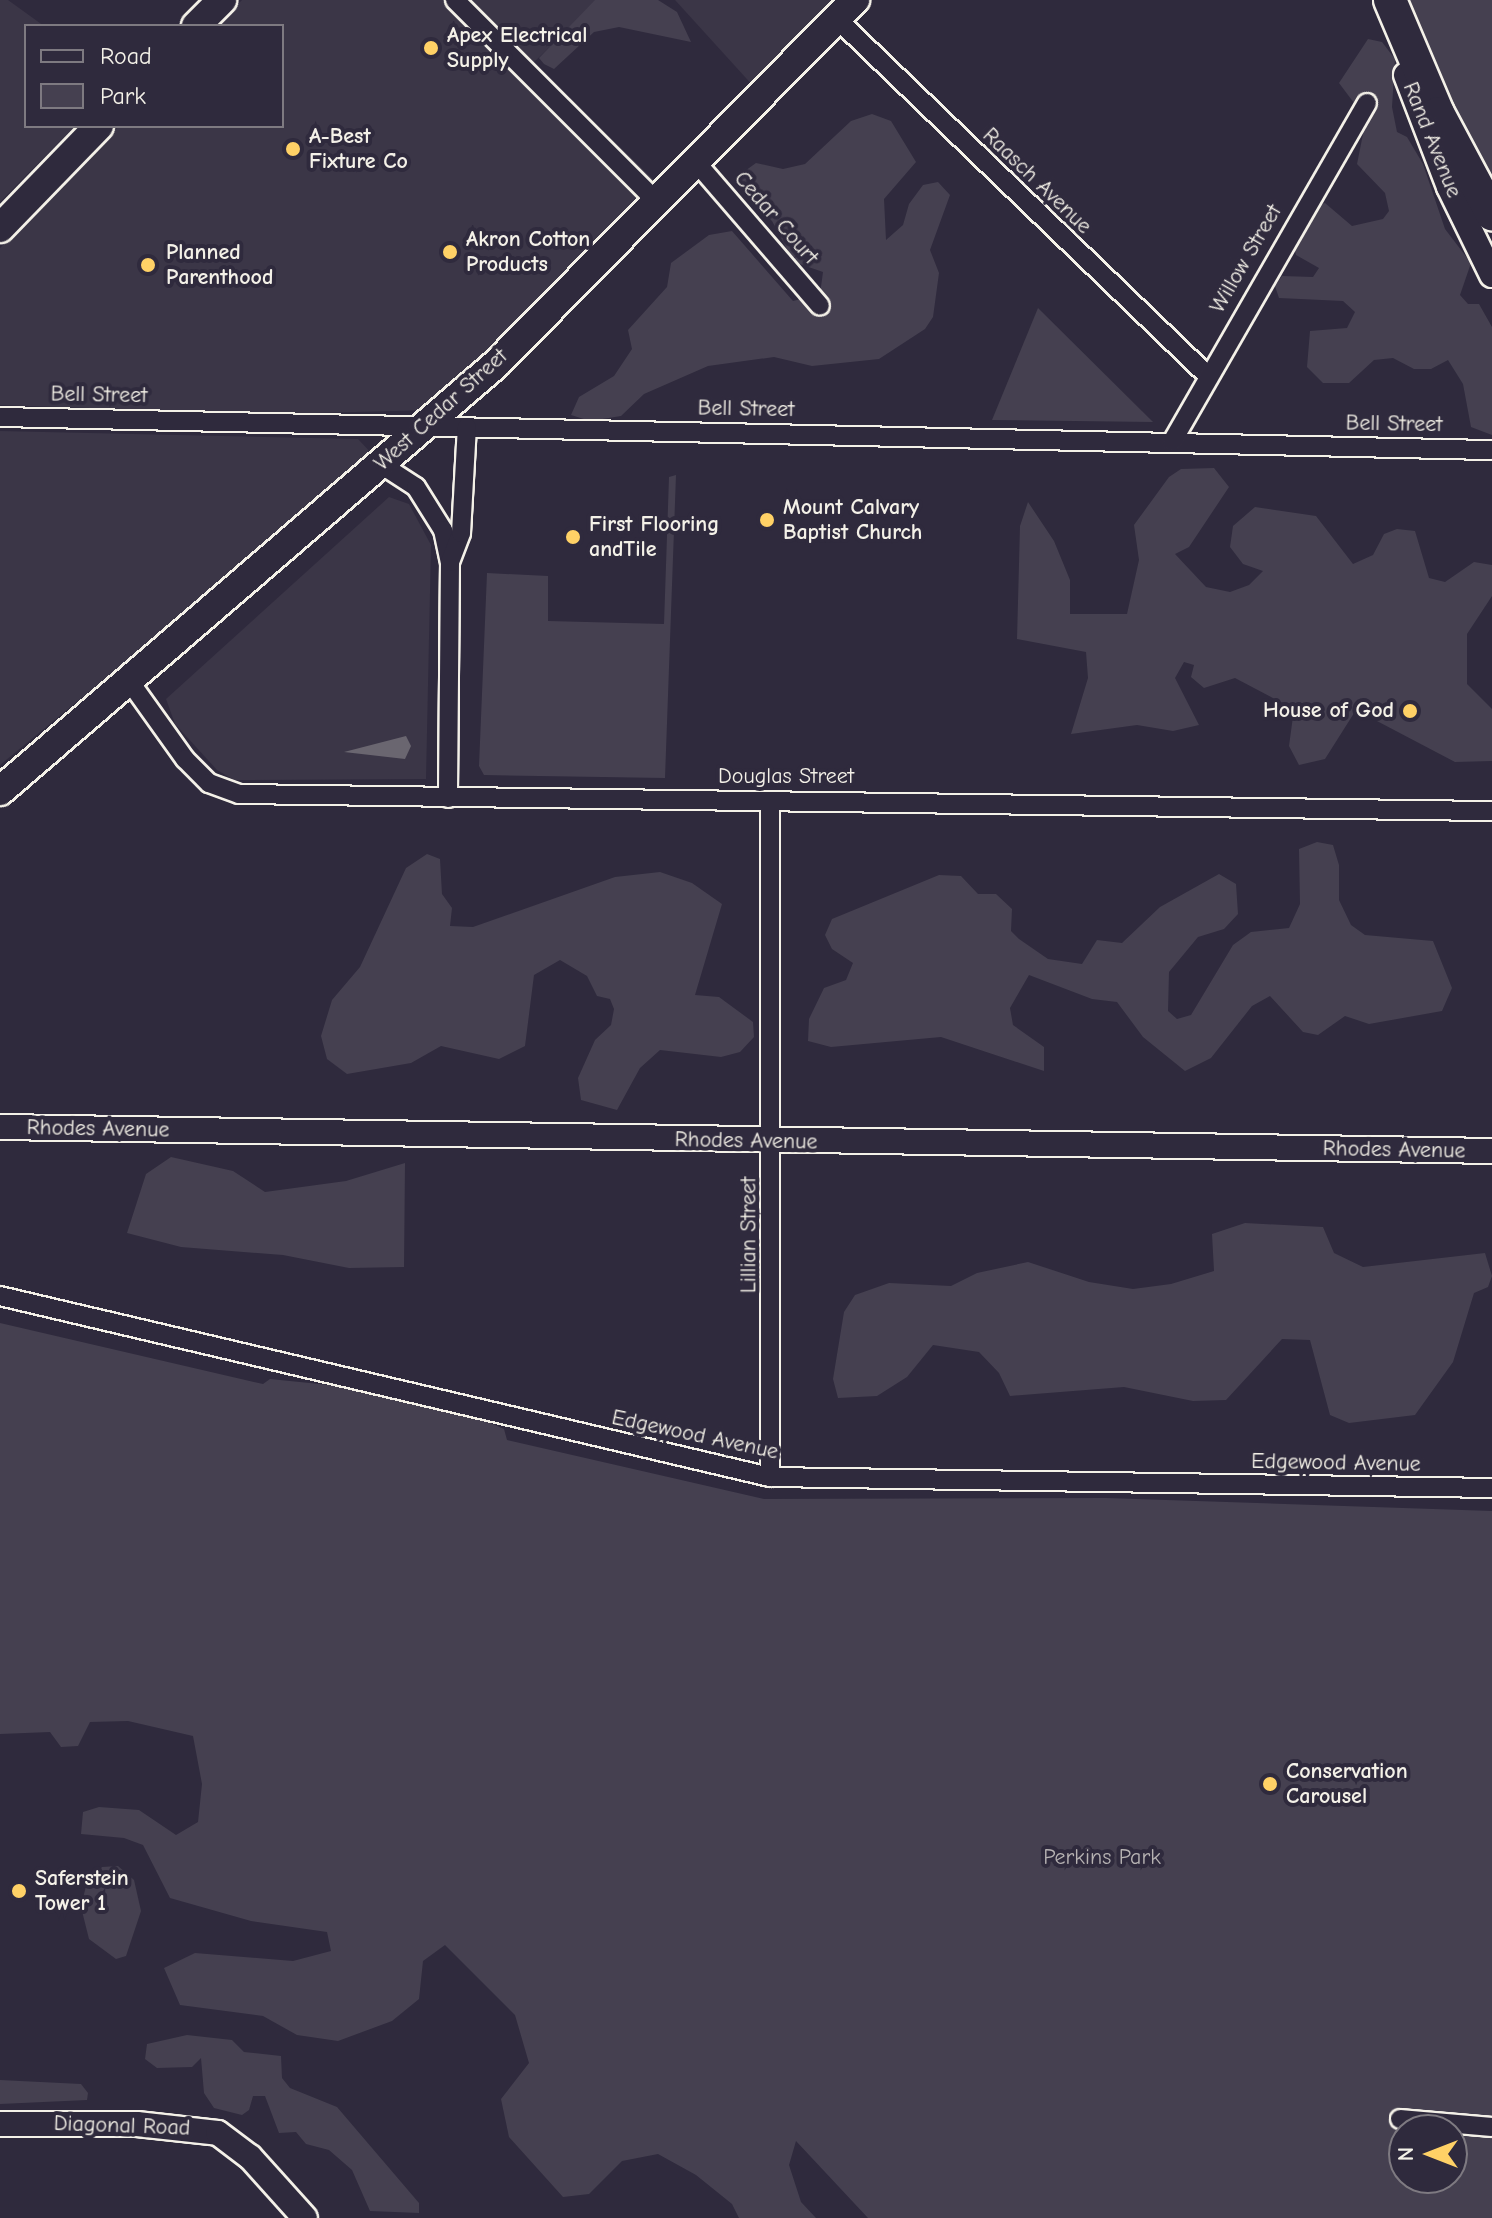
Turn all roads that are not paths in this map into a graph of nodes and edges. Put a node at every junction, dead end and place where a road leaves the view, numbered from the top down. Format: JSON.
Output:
{"nodes":[{"id":1,"x":222,"y":0,"type":"edge"},
{"id":2,"x":455,"y":0,"type":"edge"},
{"id":3,"x":1387,"y":0,"type":"edge"},
{"id":4,"x":846,"y":9,"type":"edge"},
{"id":5,"x":198,"y":24,"type":"edge"},
{"id":6,"x":1367,"y":103,"type":"dead end"},
{"id":7,"x":97,"y":128,"type":"edge"},
{"id":8,"x":695,"y":161,"type":"junction"},
{"id":9,"x":655,"y":200,"type":"junction"},
{"id":10,"x":1492,"y":214,"type":"edge"},
{"id":11,"x":0,"y":228,"type":"edge"},
{"id":12,"x":1492,"y":275,"type":"edge"},
{"id":13,"x":820,"y":306,"type":"dead end"},
{"id":14,"x":1207,"y":375,"type":"junction"},
{"id":15,"x":0,"y":417,"type":"edge"},
{"id":16,"x":428,"y":425,"type":"junction"},
{"id":17,"x":467,"y":427,"type":"junction"},
{"id":18,"x":1172,"y":442,"type":"junction"},
{"id":19,"x":1492,"y":450,"type":"edge"},
{"id":20,"x":382,"y":465,"type":"junction"},
{"id":21,"x":450,"y":562,"type":"junction"},
{"id":22,"x":130,"y":682,"type":"junction"},
{"id":23,"x":0,"y":791,"type":"edge"},
{"id":24,"x":448,"y":798,"type":"junction"},
{"id":25,"x":770,"y":802,"type":"junction"},
{"id":26,"x":1492,"y":811,"type":"edge"},
{"id":27,"x":0,"y":1127,"type":"edge"},
{"id":28,"x":773,"y":1140,"type":"junction"},
{"id":29,"x":1492,"y":1151,"type":"edge"},
{"id":30,"x":0,"y":1296,"type":"edge"},
{"id":31,"x":770,"y":1477,"type":"junction"},
{"id":32,"x":1492,"y":1488,"type":"edge"},
{"id":33,"x":0,"y":2124,"type":"edge"},
{"id":34,"x":1468,"y":2125,"type":"edge"},
{"id":35,"x":1492,"y":2127,"type":"edge"},
{"id":36,"x":305,"y":2218,"type":"edge"}],
"edges":[{"from":1,"to":5,"type":"main road"},
{"from":2,"to":9,"type":"street"},
{"from":3,"to":10,"type":"highway"},
{"from":3,"to":12,"type":"street","name":"Rand Avenue"},
{"from":4,"to":8,"type":"main road","name":"West Cedar Street"},
{"from":4,"to":14,"type":"street","name":"Raasch Avenue"},
{"from":6,"to":14,"type":"street","name":"Willow Street"},
{"from":7,"to":11,"type":"main road"},
{"from":8,"to":9,"type":"main road","name":"West Cedar Street"},
{"from":8,"to":13,"type":"street","name":"Cedar Court"},
{"from":9,"to":16,"type":"main road","name":"West Cedar Street"},
{"from":14,"to":18,"type":"street","name":"Willow Street"},
{"from":15,"to":16,"type":"street","name":"Bell Street"},
{"from":16,"to":17,"type":"street","name":"Bell Street"},
{"from":16,"to":20,"type":"main road","name":"West Cedar Street"},
{"from":17,"to":18,"type":"street","name":"Bell Street"},
{"from":17,"to":21,"type":"street"},
{"from":18,"to":19,"type":"street","name":"Bell Street"},
{"from":20,"to":21,"type":"street"},
{"from":20,"to":22,"type":"main road","name":"West Cedar Street"},
{"from":21,"to":24,"type":"street"},
{"from":22,"to":23,"type":"main road","name":"West Cedar Street"},
{"from":22,"to":24,"type":"street","name":"Douglas Street"},
{"from":24,"to":25,"type":"street","name":"Douglas Street"},
{"from":25,"to":26,"type":"street","name":"Douglas Street"},
{"from":25,"to":28,"type":"street","name":"Lillian Street"},
{"from":27,"to":28,"type":"street","name":"Rhodes Avenue"},
{"from":28,"to":29,"type":"street","name":"Rhodes Avenue"},
{"from":28,"to":31,"type":"street","name":"Lillian Street"},
{"from":30,"to":31,"type":"street","name":"Edgewood Avenue"},
{"from":31,"to":32,"type":"street","name":"Edgewood Avenue"},
{"from":33,"to":36,"type":"street","name":"Diagonal Road"},
{"from":34,"to":35,"type":"street"}]}
